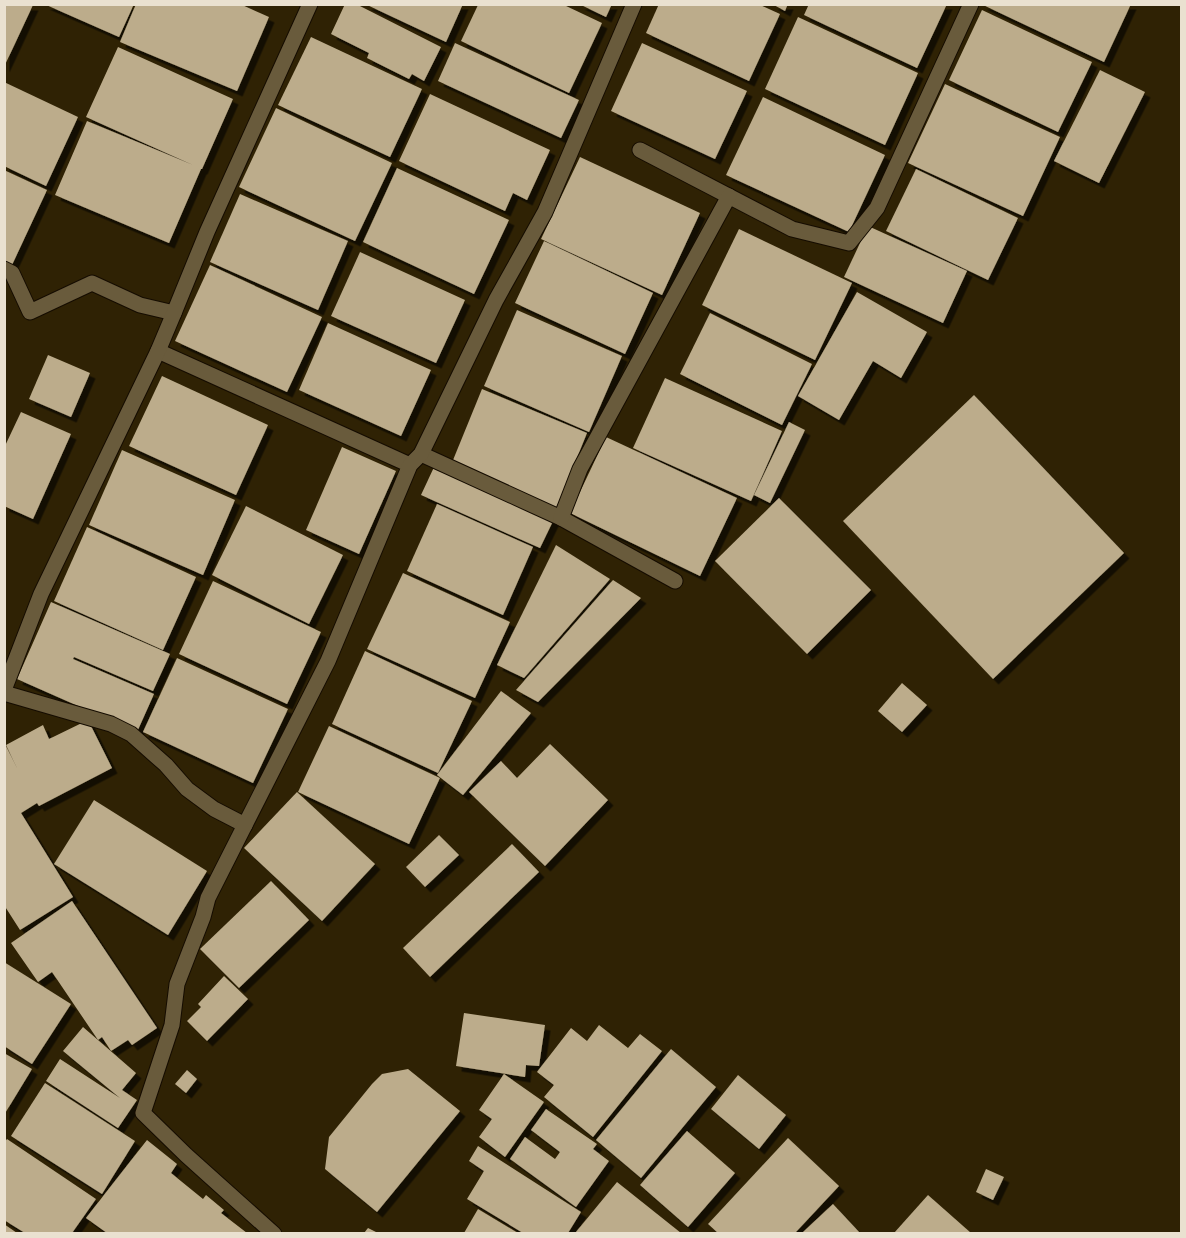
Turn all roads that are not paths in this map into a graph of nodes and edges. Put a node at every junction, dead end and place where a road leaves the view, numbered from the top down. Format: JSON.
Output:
{"nodes":[{"id":1,"x":310,"y":4,"type":"edge"},
{"id":2,"x":634,"y":4,"type":"edge"},
{"id":3,"x":971,"y":4,"type":"edge"},
{"id":4,"x":640,"y":150,"type":"dead end"},
{"id":5,"x":729,"y":196,"type":"junction"},
{"id":6,"x":4,"y":269,"type":"edge"},
{"id":7,"x":174,"y":313,"type":"junction"},
{"id":8,"x":158,"y":351,"type":"junction"},
{"id":9,"x":421,"y":454,"type":"junction"},
{"id":10,"x":410,"y":465,"type":"junction"},
{"id":11,"x":561,"y":518,"type":"junction"},
{"id":12,"x":675,"y":581,"type":"dead end"},
{"id":13,"x":4,"y":692,"type":"edge"},
{"id":14,"x":245,"y":825,"type":"junction"},
{"id":15,"x":274,"y":1233,"type":"edge"}],
"edges":[{"from":1,"to":7,"type":"street"},
{"from":2,"to":9,"type":"street"},
{"from":3,"to":5,"type":"street"},
{"from":4,"to":5,"type":"street"},
{"from":5,"to":11,"type":"street"},
{"from":6,"to":7,"type":"street"},
{"from":7,"to":8,"type":"street"},
{"from":8,"to":10,"type":"street"},
{"from":8,"to":13,"type":"street"},
{"from":9,"to":10,"type":"street"},
{"from":9,"to":11,"type":"street"},
{"from":10,"to":14,"type":"street"},
{"from":11,"to":12,"type":"street"},
{"from":13,"to":14,"type":"street"},
{"from":14,"to":15,"type":"street"}]}
